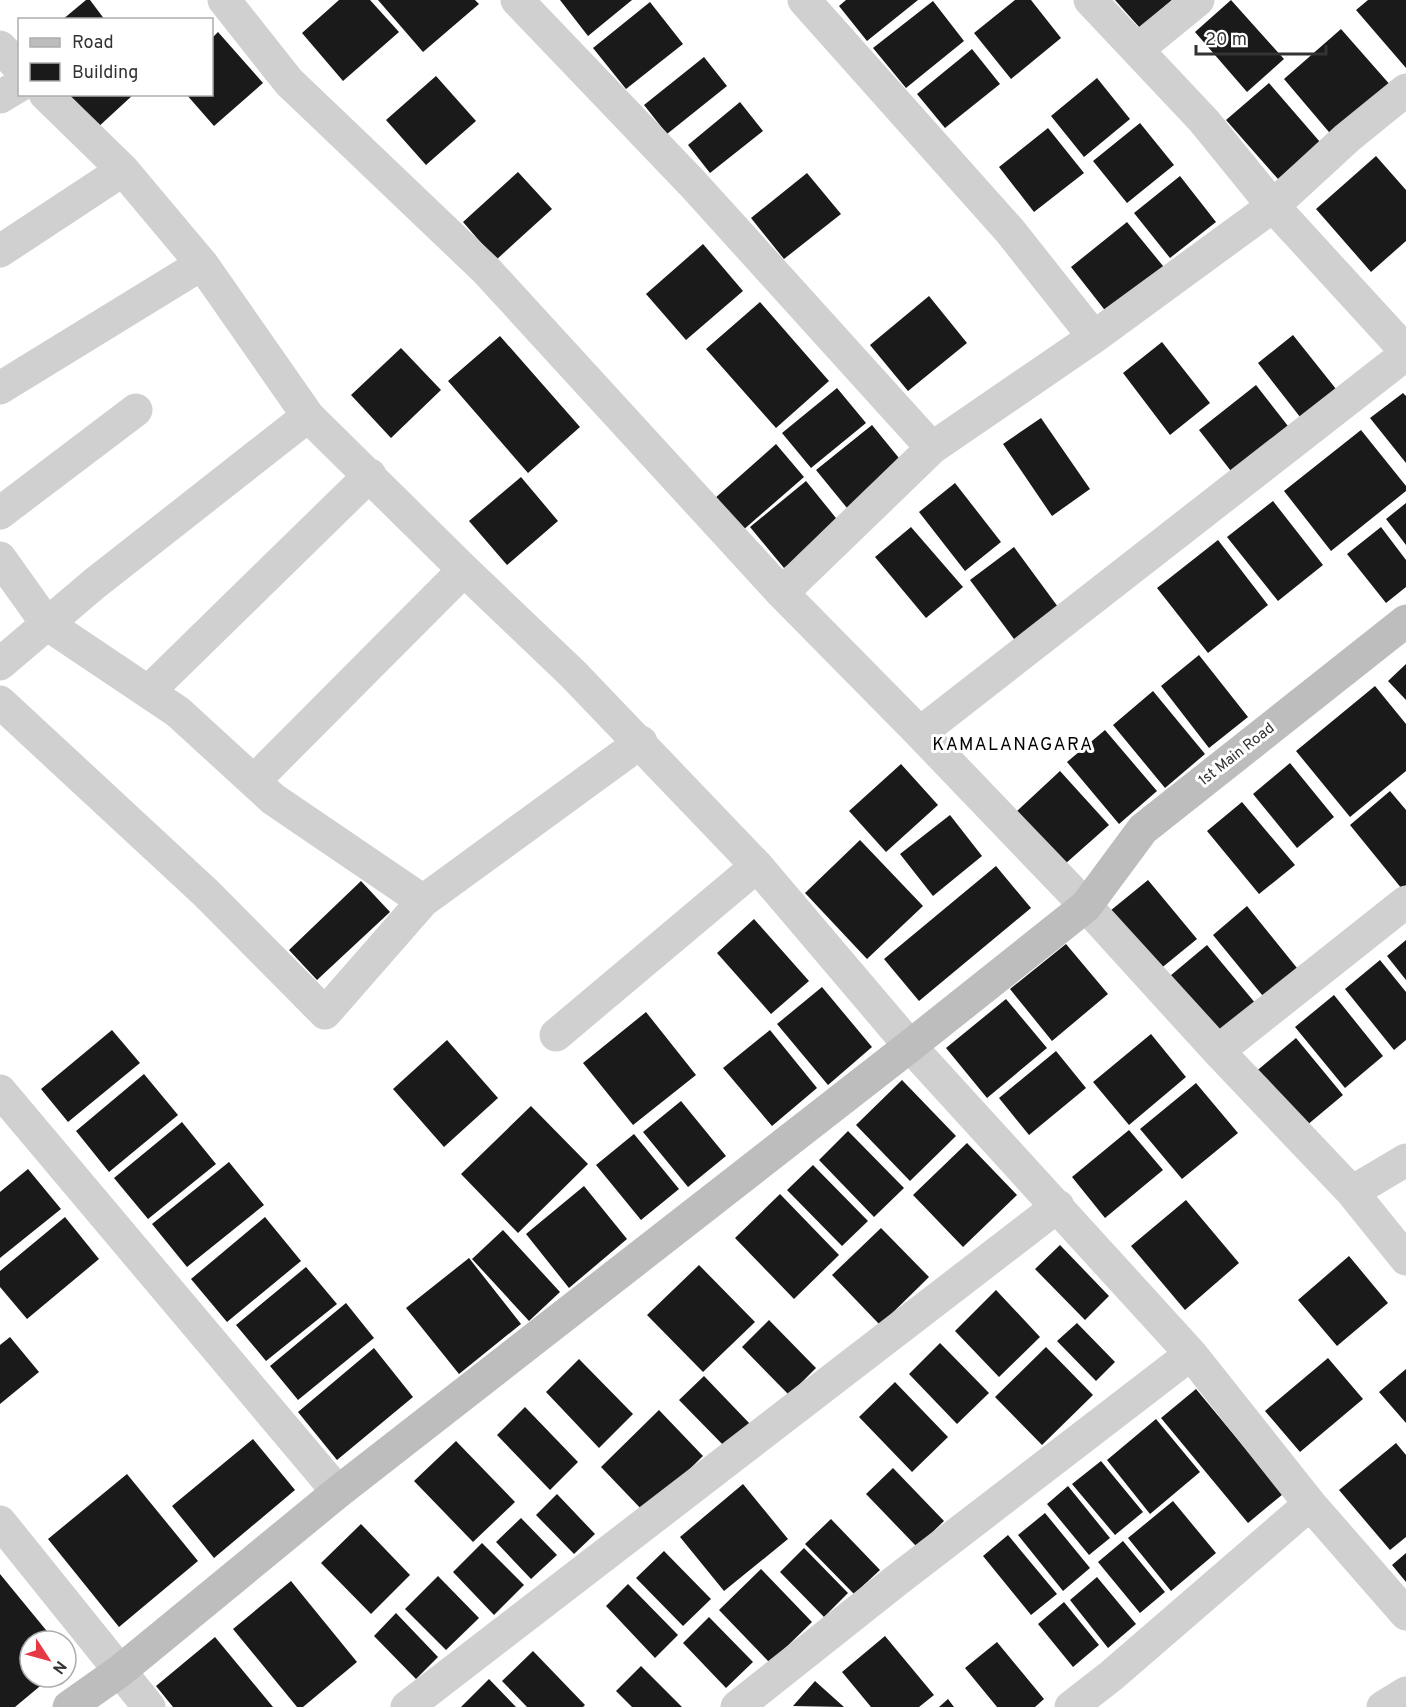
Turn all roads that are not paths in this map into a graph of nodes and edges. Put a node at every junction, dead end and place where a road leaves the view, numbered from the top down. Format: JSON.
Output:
{"nodes":[{"id":1,"x":224,"y":0,"type":"edge"},
{"id":2,"x":517,"y":0,"type":"edge"},
{"id":3,"x":804,"y":0,"type":"edge"},
{"id":4,"x":1090,"y":0,"type":"edge"},
{"id":5,"x":1198,"y":0,"type":"edge"},
{"id":6,"x":0,"y":47,"type":"edge"},
{"id":7,"x":1138,"y":49,"type":"junction"},
{"id":8,"x":18,"y":67,"type":"edge"},
{"id":9,"x":18,"y":86,"type":"edge"},
{"id":10,"x":1406,"y":90,"type":"edge"},
{"id":11,"x":47,"y":96,"type":"edge"},
{"id":12,"x":0,"y":97,"type":"edge"},
{"id":13,"x":123,"y":170,"type":"junction"},
{"id":14,"x":1273,"y":206,"type":"junction"},
{"id":15,"x":0,"y":251,"type":"edge"},
{"id":16,"x":202,"y":264,"type":"junction"},
{"id":17,"x":1094,"y":337,"type":"junction"},
{"id":18,"x":1406,"y":353,"type":"edge"},
{"id":19,"x":0,"y":388,"type":"edge"},
{"id":20,"x":136,"y":410,"type":"dead end"},
{"id":21,"x":308,"y":416,"type":"junction"},
{"id":22,"x":932,"y":448,"type":"junction"},
{"id":23,"x":370,"y":475,"type":"junction"},
{"id":24,"x":0,"y":513,"type":"edge"},
{"id":25,"x":0,"y":558,"type":"edge"},
{"id":26,"x":464,"y":570,"type":"junction"},
{"id":27,"x":782,"y":593,"type":"junction"},
{"id":28,"x":1406,"y":621,"type":"edge"},
{"id":29,"x":47,"y":624,"type":"junction"},
{"id":30,"x":0,"y":664,"type":"edge"},
{"id":31,"x":148,"y":692,"type":"junction"},
{"id":32,"x":0,"y":702,"type":"edge"},
{"id":33,"x":920,"y":733,"type":"junction"},
{"id":34,"x":641,"y":742,"type":"junction"},
{"id":35,"x":254,"y":781,"type":"junction"},
{"id":36,"x":757,"y":866,"type":"junction"},
{"id":37,"x":423,"y":901,"type":"junction"},
{"id":38,"x":1406,"y":902,"type":"edge"},
{"id":39,"x":1086,"y":906,"type":"junction"},
{"id":40,"x":556,"y":1035,"type":"dead end"},
{"id":41,"x":910,"y":1046,"type":"junction"},
{"id":42,"x":1218,"y":1051,"type":"junction"},
{"id":43,"x":0,"y":1091,"type":"edge"},
{"id":44,"x":1406,"y":1160,"type":"edge"},
{"id":45,"x":1352,"y":1192,"type":"junction"},
{"id":46,"x":1058,"y":1206,"type":"junction"},
{"id":47,"x":1406,"y":1260,"type":"edge"},
{"id":48,"x":1191,"y":1354,"type":"junction"},
{"id":49,"x":338,"y":1492,"type":"junction"},
{"id":50,"x":1310,"y":1504,"type":"junction"},
{"id":51,"x":0,"y":1522,"type":"edge"},
{"id":52,"x":1406,"y":1614,"type":"edge"},
{"id":53,"x":120,"y":1671,"type":"junction"},
{"id":54,"x":1406,"y":1693,"type":"edge"},
{"id":55,"x":69,"y":1707,"type":"edge"},
{"id":56,"x":149,"y":1707,"type":"edge"},
{"id":57,"x":407,"y":1707,"type":"edge"},
{"id":58,"x":737,"y":1707,"type":"edge"},
{"id":59,"x":1071,"y":1707,"type":"edge"},
{"id":60,"x":1383,"y":1707,"type":"edge"}],
"edges":[{"from":1,"to":27,"type":"street"},
{"from":2,"to":22,"type":"street"},
{"from":3,"to":17,"type":"street"},
{"from":4,"to":7,"type":"street"},
{"from":5,"to":7,"type":"street"},
{"from":6,"to":8,"type":"street"},
{"from":7,"to":14,"type":"street"},
{"from":9,"to":12,"type":"street"},
{"from":10,"to":14,"type":"street"},
{"from":11,"to":13,"type":"street"},
{"from":13,"to":15,"type":"street"},
{"from":13,"to":16,"type":"street"},
{"from":14,"to":17,"type":"street"},
{"from":14,"to":18,"type":"street"},
{"from":16,"to":19,"type":"street"},
{"from":16,"to":21,"type":"street"},
{"from":17,"to":22,"type":"street"},
{"from":18,"to":33,"type":"street"},
{"from":20,"to":24,"type":"street"},
{"from":21,"to":23,"type":"street"},
{"from":21,"to":29,"type":"street"},
{"from":22,"to":27,"type":"street"},
{"from":23,"to":26,"type":"street"},
{"from":23,"to":31,"type":"street"},
{"from":25,"to":29,"type":"street"},
{"from":26,"to":34,"type":"street"},
{"from":26,"to":35,"type":"street"},
{"from":27,"to":33,"type":"street"},
{"from":28,"to":39,"type":"street","name":"1st Main Road"},
{"from":29,"to":30,"type":"street"},
{"from":29,"to":31,"type":"street"},
{"from":31,"to":35,"type":"street"},
{"from":32,"to":37,"type":"street"},
{"from":33,"to":39,"type":"street"},
{"from":34,"to":36,"type":"street"},
{"from":34,"to":37,"type":"street"},
{"from":35,"to":37,"type":"street"},
{"from":36,"to":40,"type":"street"},
{"from":36,"to":41,"type":"street"},
{"from":38,"to":42,"type":"street"},
{"from":39,"to":41,"type":"street","name":"1st Main Road"},
{"from":39,"to":42,"type":"street"},
{"from":41,"to":46,"type":"street"},
{"from":41,"to":49,"type":"street","name":"1st Main Road"},
{"from":42,"to":45,"type":"street"},
{"from":43,"to":49,"type":"street"},
{"from":44,"to":45,"type":"street"},
{"from":45,"to":47,"type":"street"},
{"from":46,"to":48,"type":"street"},
{"from":46,"to":57,"type":"street"},
{"from":48,"to":50,"type":"street"},
{"from":48,"to":58,"type":"street"},
{"from":49,"to":53,"type":"street","name":"1st Main Road"},
{"from":50,"to":52,"type":"street"},
{"from":50,"to":59,"type":"street"},
{"from":51,"to":53,"type":"street"},
{"from":53,"to":55,"type":"street","name":"1st Main Road"},
{"from":53,"to":56,"type":"street"},
{"from":54,"to":60,"type":"street"}]}
